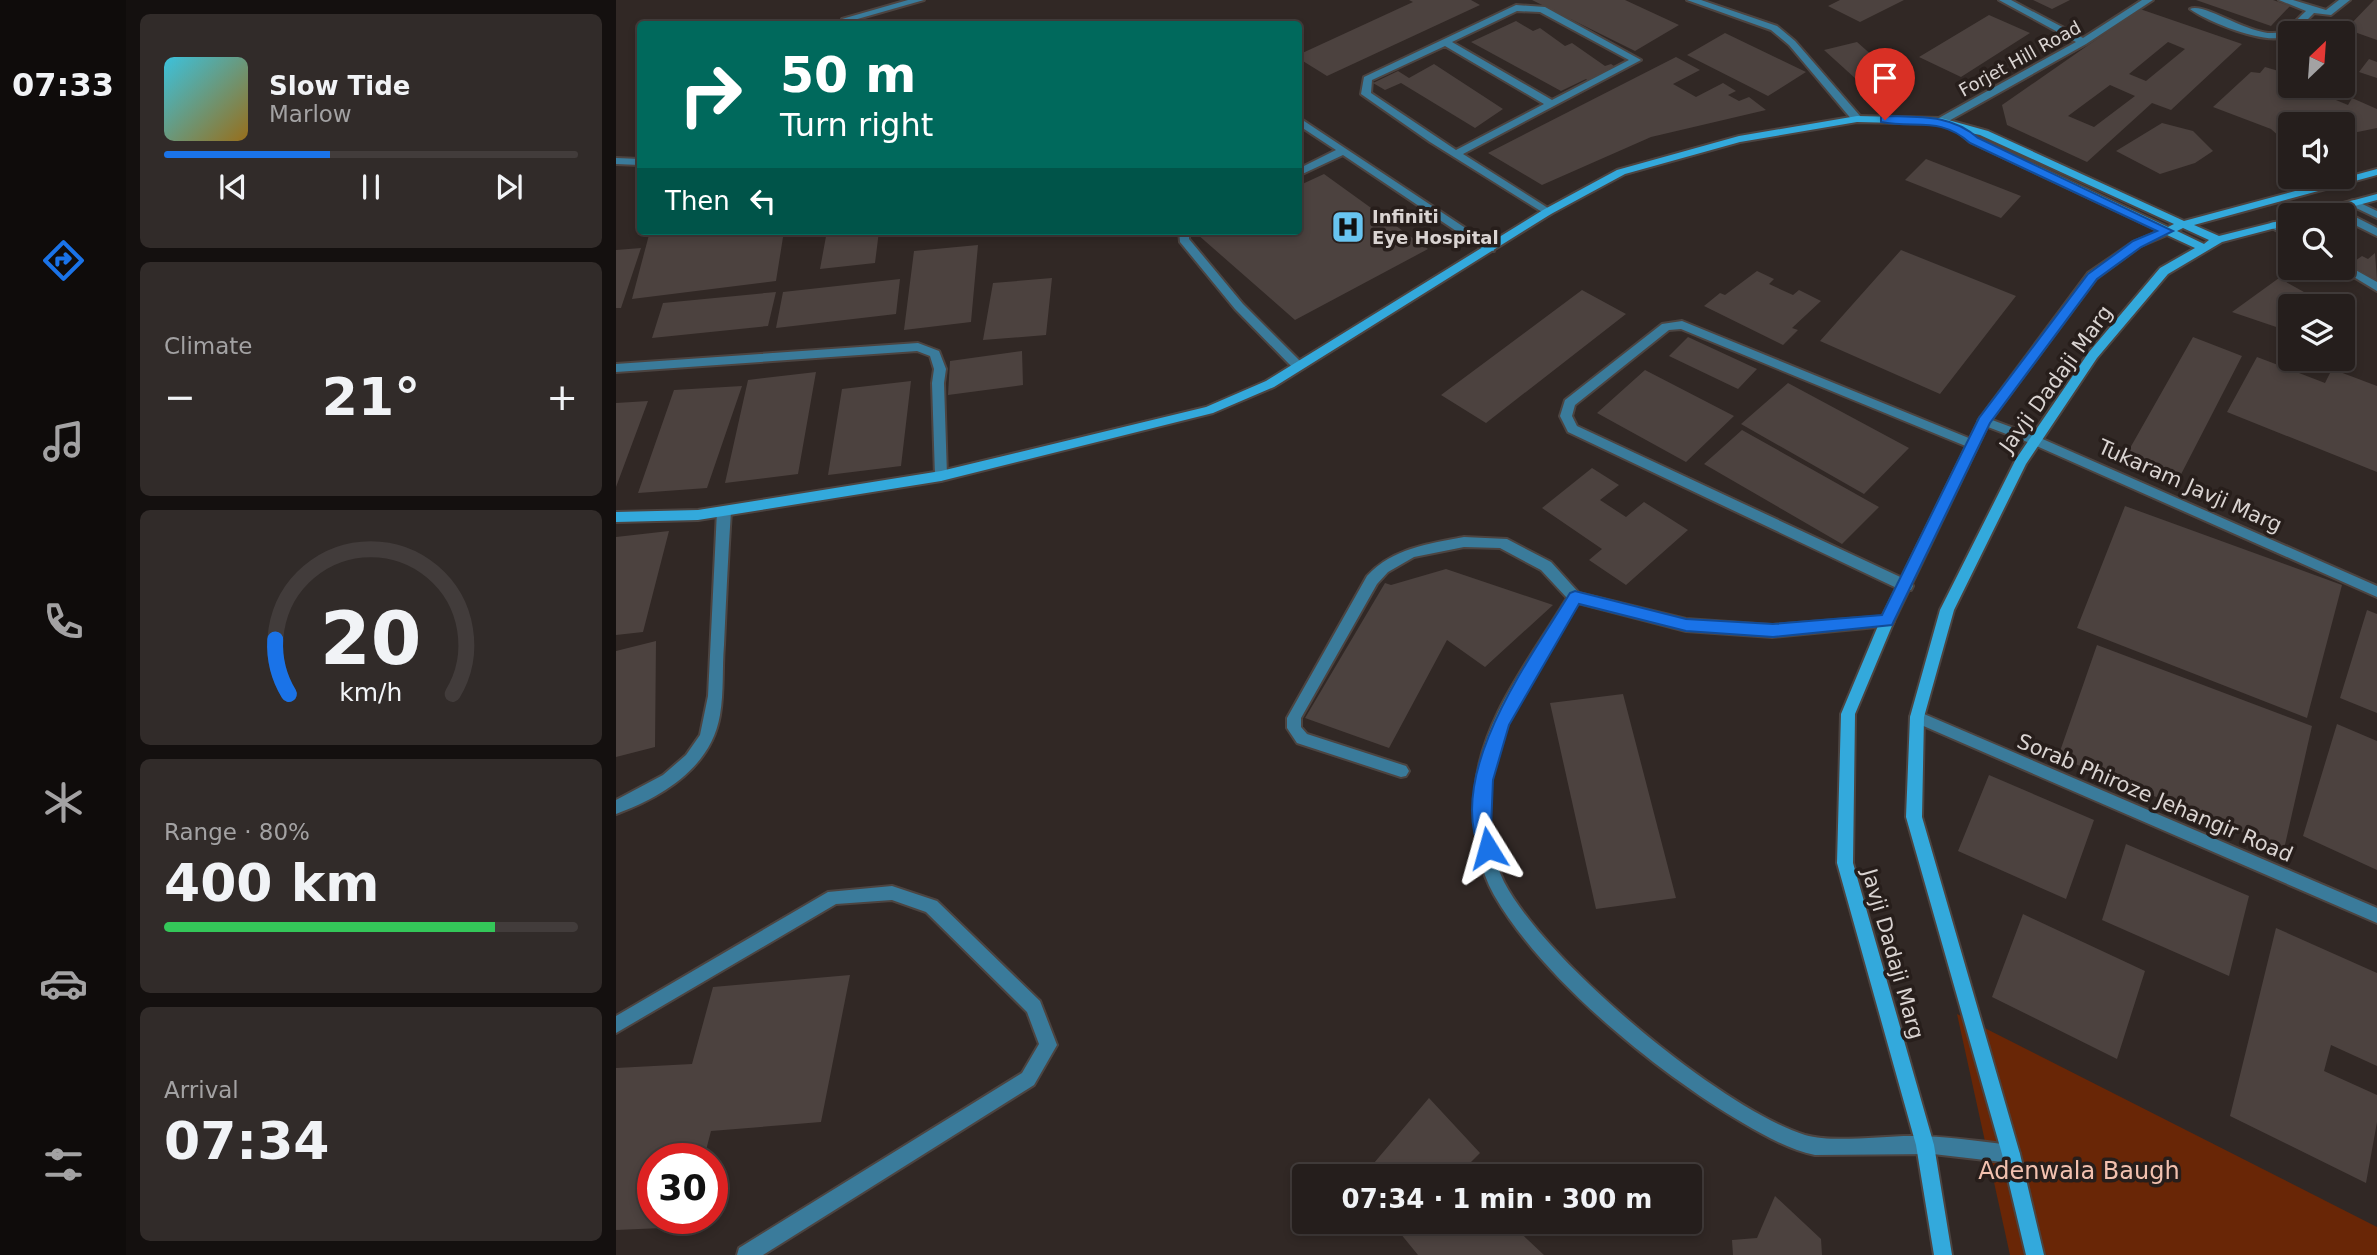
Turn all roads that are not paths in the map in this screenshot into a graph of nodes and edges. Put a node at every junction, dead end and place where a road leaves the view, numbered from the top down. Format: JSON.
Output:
{"nodes":[{"id":1,"x":919,"y":0,"type":"edge"},
{"id":2,"x":1692,"y":0,"type":"edge"},
{"id":3,"x":2004,"y":0,"type":"edge"},
{"id":4,"x":2148,"y":0,"type":"edge"},
{"id":5,"x":2284,"y":0,"type":"edge"},
{"id":6,"x":2345,"y":0,"type":"edge"},
{"id":7,"x":2195,"y":9,"type":"dead end"},
{"id":8,"x":2312,"y":10,"type":"junction"},
{"id":9,"x":847,"y":19,"type":"dead end"},
{"id":10,"x":1445,"y":42,"type":"junction"},
{"id":11,"x":2082,"y":42,"type":"junction"},
{"id":12,"x":1551,"y":104,"type":"junction"},
{"id":13,"x":1857,"y":119,"type":"junction"},
{"id":14,"x":1941,"y":121,"type":"junction"},
{"id":15,"x":1302,"y":123,"type":"edge"},
{"id":16,"x":1961,"y":129,"type":"junction"},
{"id":17,"x":2013,"y":146,"type":"junction"},
{"id":18,"x":1344,"y":150,"type":"junction"},
{"id":19,"x":1456,"y":153,"type":"junction"},
{"id":20,"x":2002,"y":153,"type":"junction"},
{"id":21,"x":616,"y":161,"type":"edge"},
{"id":22,"x":637,"y":162,"type":"edge"},
{"id":23,"x":1302,"y":171,"type":"edge"},
{"id":24,"x":2377,"y":172,"type":"edge"},
{"id":25,"x":2377,"y":198,"type":"edge"},
{"id":26,"x":2354,"y":203,"type":"edge"},
{"id":27,"x":2355,"y":204,"type":"edge"},
{"id":28,"x":1548,"y":212,"type":"junction"},
{"id":29,"x":2377,"y":215,"type":"edge"},
{"id":30,"x":2355,"y":221,"type":"edge"},
{"id":31,"x":2184,"y":224,"type":"junction"},
{"id":32,"x":2278,"y":224,"type":"edge"},
{"id":33,"x":2274,"y":225,"type":"junction"},
{"id":34,"x":2278,"y":227,"type":"edge"},
{"id":35,"x":2167,"y":231,"type":"junction"},
{"id":36,"x":2377,"y":233,"type":"edge"},
{"id":37,"x":1184,"y":235,"type":"edge"},
{"id":38,"x":2218,"y":240,"type":"junction"},
{"id":39,"x":2204,"y":248,"type":"junction"},
{"id":40,"x":1490,"y":249,"type":"junction"},
{"id":41,"x":2355,"y":274,"type":"edge"},
{"id":42,"x":2377,"y":287,"type":"edge"},
{"id":43,"x":1298,"y":366,"type":"junction"},
{"id":44,"x":616,"y":368,"type":"edge"},
{"id":45,"x":1984,"y":421,"type":"junction"},
{"id":46,"x":2034,"y":440,"type":"junction"},
{"id":47,"x":1972,"y":444,"type":"junction"},
{"id":48,"x":941,"y":476,"type":"junction"},
{"id":49,"x":724,"y":511,"type":"junction"},
{"id":50,"x":616,"y":517,"type":"edge"},
{"id":51,"x":1906,"y":586,"type":"junction"},
{"id":52,"x":2377,"y":592,"type":"edge"},
{"id":53,"x":1575,"y":597,"type":"junction"},
{"id":54,"x":1887,"y":621,"type":"junction"},
{"id":55,"x":1917,"y":717,"type":"junction"},
{"id":56,"x":1401,"y":771,"type":"dead end"},
{"id":57,"x":616,"y":807,"type":"edge"},
{"id":58,"x":2377,"y":916,"type":"edge"},
{"id":59,"x":616,"y":1025,"type":"edge"},
{"id":60,"x":1925,"y":1145,"type":"junction"},
{"id":61,"x":2011,"y":1154,"type":"junction"},
{"id":62,"x":746,"y":1255,"type":"edge"},
{"id":63,"x":1943,"y":1255,"type":"edge"},
{"id":64,"x":2035,"y":1255,"type":"edge"}],
"edges":[{"from":1,"to":9,"type":"street"},
{"from":2,"to":13,"type":"street"},
{"from":3,"to":11,"type":"street"},
{"from":4,"to":11,"type":"street","name":"Forjet Hill Road"},
{"from":5,"to":8,"type":"street"},
{"from":6,"to":8,"type":"street"},
{"from":7,"to":8,"type":"street"},
{"from":10,"to":12,"type":"street"},
{"from":10,"to":12,"type":"street"},
{"from":10,"to":19,"type":"street"},
{"from":11,"to":14,"type":"street","name":"Forjet Hill Road"},
{"from":12,"to":19,"type":"street"},
{"from":13,"to":14,"type":"main road"},
{"from":13,"to":28,"type":"main road"},
{"from":14,"to":16,"type":"main road"},
{"from":15,"to":18,"type":"street"},
{"from":16,"to":17,"type":"main road"},
{"from":16,"to":20,"type":"main road"},
{"from":17,"to":20,"type":"main road"},
{"from":17,"to":31,"type":"main road"},
{"from":18,"to":23,"type":"street"},
{"from":18,"to":40,"type":"street"},
{"from":19,"to":28,"type":"street"},
{"from":20,"to":35,"type":"main road"},
{"from":21,"to":22,"type":"street"},
{"from":24,"to":31,"type":"main road","name":"Javji Dadaji Marg"},
{"from":25,"to":26,"type":"main road"},
{"from":27,"to":29,"type":"street"},
{"from":28,"to":40,"type":"main road"},
{"from":30,"to":36,"type":"street"},
{"from":31,"to":35,"type":"main road","name":"Javji Dadaji Marg"},
{"from":31,"to":38,"type":"main road"},
{"from":32,"to":33,"type":"main road","name":"Javji Dadaji Marg"},
{"from":33,"to":34,"type":"street"},
{"from":33,"to":38,"type":"main road","name":"Javji Dadaji Marg"},
{"from":35,"to":39,"type":"main road"},
{"from":35,"to":45,"type":"main road","name":"Javji Dadaji Marg"},
{"from":37,"to":43,"type":"street"},
{"from":38,"to":39,"type":"main road","name":"Javji Dadaji Marg"},
{"from":39,"to":46,"type":"main road","name":"Javji Dadaji Marg"},
{"from":40,"to":43,"type":"main road"},
{"from":41,"to":42,"type":"street"},
{"from":43,"to":48,"type":"main road"},
{"from":44,"to":48,"type":"street"},
{"from":45,"to":46,"type":"street","name":"Tukaram Javji Marg"},
{"from":45,"to":47,"type":"main road","name":"Javji Dadaji Marg"},
{"from":46,"to":52,"type":"street","name":"Tukaram Javji Marg"},
{"from":46,"to":55,"type":"main road","name":"Javji Dadaji Marg"},
{"from":47,"to":51,"type":"main road","name":"Javji Dadaji Marg"},
{"from":47,"to":51,"type":"street"},
{"from":48,"to":49,"type":"main road"},
{"from":49,"to":50,"type":"main road"},
{"from":49,"to":57,"type":"street"},
{"from":51,"to":54,"type":"main road","name":"Javji Dadaji Marg"},
{"from":53,"to":54,"type":"street"},
{"from":53,"to":56,"type":"street"},
{"from":53,"to":60,"type":"street"},
{"from":54,"to":60,"type":"main road","name":"Javji Dadaji Marg"},
{"from":55,"to":58,"type":"street","name":"Sorab Phiroze Jehangir Road"},
{"from":55,"to":61,"type":"main road","name":"Javji Dadaji Marg"},
{"from":59,"to":62,"type":"street"},
{"from":60,"to":61,"type":"street"},
{"from":60,"to":63,"type":"main road","name":"Javji Dadaji Marg"},
{"from":61,"to":64,"type":"main road","name":"Javji Dadaji Marg"}]}
